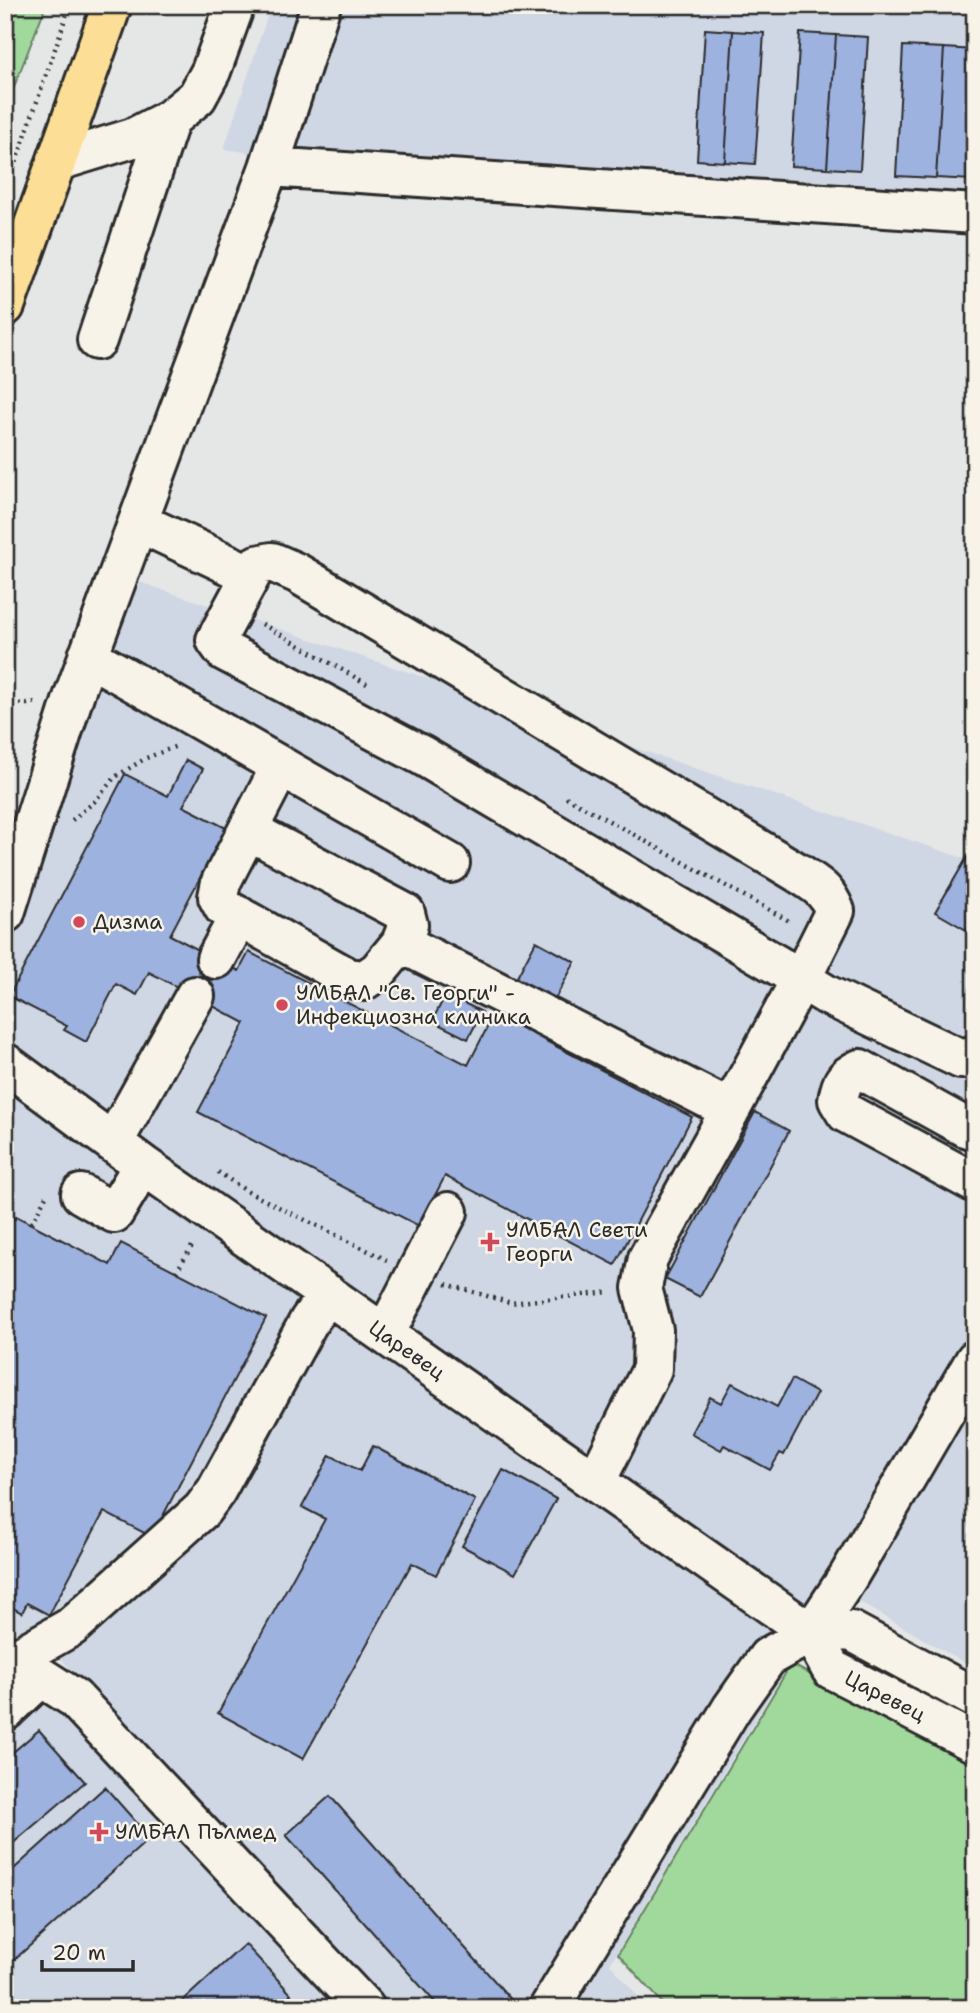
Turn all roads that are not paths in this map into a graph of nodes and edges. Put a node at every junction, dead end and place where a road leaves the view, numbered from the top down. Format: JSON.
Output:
{"nodes":[{"id":1,"x":112,"y":5,"type":"edge"},
{"id":2,"x":235,"y":5,"type":"edge"},
{"id":3,"x":321,"y":5,"type":"edge"},
{"id":4,"x":170,"y":119,"type":"junction"},
{"id":5,"x":58,"y":161,"type":"junction"},
{"id":6,"x":269,"y":166,"type":"junction"},
{"id":7,"x":975,"y":214,"type":"edge"},
{"id":8,"x":5,"y":306,"type":"edge"},
{"id":9,"x":97,"y":340,"type":"dead end"},
{"id":10,"x":138,"y":522,"type":"junction"},
{"id":11,"x":251,"y":575,"type":"junction"},
{"id":12,"x":88,"y":656,"type":"junction"},
{"id":13,"x":281,"y":766,"type":"junction"},
{"id":14,"x":248,"y":830,"type":"junction"},
{"id":15,"x":450,"y":863,"type":"dead end"},
{"id":16,"x":5,"y":913,"type":"edge"},
{"id":17,"x":239,"y":916,"type":"junction"},
{"id":18,"x":401,"y":943,"type":"junction"},
{"id":19,"x":216,"y":959,"type":"dead end"},
{"id":20,"x":801,"y":979,"type":"junction"},
{"id":21,"x":195,"y":996,"type":"dead end"},
{"id":22,"x":975,"y":1055,"type":"edge"},
{"id":23,"x":5,"y":1063,"type":"edge"},
{"id":24,"x":726,"y":1118,"type":"junction"},
{"id":25,"x":975,"y":1130,"type":"edge"},
{"id":26,"x":113,"y":1143,"type":"junction"},
{"id":27,"x":143,"y":1165,"type":"junction"},
{"id":28,"x":975,"y":1183,"type":"edge"},
{"id":29,"x":81,"y":1194,"type":"dead end"},
{"id":30,"x":448,"y":1212,"type":"dead end"},
{"id":31,"x":328,"y":1294,"type":"junction"},
{"id":32,"x":385,"y":1334,"type":"junction"},
{"id":33,"x":975,"y":1360,"type":"edge"},
{"id":34,"x":596,"y":1482,"type":"junction"},
{"id":35,"x":811,"y":1633,"type":"junction"},
{"id":36,"x":20,"y":1664,"type":"edge"},
{"id":37,"x":975,"y":1698,"type":"edge"},
{"id":38,"x":5,"y":1711,"type":"edge"},
{"id":39,"x":975,"y":1743,"type":"edge"},
{"id":40,"x":365,"y":2008,"type":"edge"},
{"id":41,"x":549,"y":2008,"type":"edge"}],
"edges":[{"from":1,"to":5,"type":"main road"},
{"from":2,"to":4,"type":"street"},
{"from":3,"to":6,"type":"street"},
{"from":4,"to":5,"type":"street"},
{"from":4,"to":9,"type":"street"},
{"from":5,"to":8,"type":"main road"},
{"from":6,"to":7,"type":"street"},
{"from":6,"to":10,"type":"street"},
{"from":10,"to":11,"type":"street"},
{"from":10,"to":12,"type":"street"},
{"from":11,"to":20,"type":"street"},
{"from":11,"to":20,"type":"street"},
{"from":12,"to":13,"type":"street"},
{"from":12,"to":16,"type":"street"},
{"from":13,"to":14,"type":"street"},
{"from":13,"to":15,"type":"street"},
{"from":14,"to":17,"type":"street"},
{"from":14,"to":18,"type":"street"},
{"from":17,"to":18,"type":"street"},
{"from":17,"to":19,"type":"street"},
{"from":18,"to":24,"type":"street"},
{"from":20,"to":22,"type":"street"},
{"from":20,"to":24,"type":"street"},
{"from":21,"to":26,"type":"street"},
{"from":23,"to":26,"type":"street","name":"Царевец"},
{"from":24,"to":34,"type":"street"},
{"from":25,"to":28,"type":"street"},
{"from":26,"to":27,"type":"street","name":"Царевец"},
{"from":27,"to":29,"type":"street"},
{"from":27,"to":31,"type":"street","name":"Царевец"},
{"from":30,"to":32,"type":"street"},
{"from":31,"to":32,"type":"street","name":"Царевец"},
{"from":31,"to":36,"type":"street"},
{"from":32,"to":34,"type":"street","name":"Царевец"},
{"from":33,"to":35,"type":"street"},
{"from":34,"to":35,"type":"street","name":"Царевец"},
{"from":35,"to":37,"type":"street","name":"Царевец"},
{"from":35,"to":39,"type":"street","name":"Царевец"},
{"from":35,"to":41,"type":"street"},
{"from":36,"to":38,"type":"street"},
{"from":36,"to":40,"type":"street"}]}
